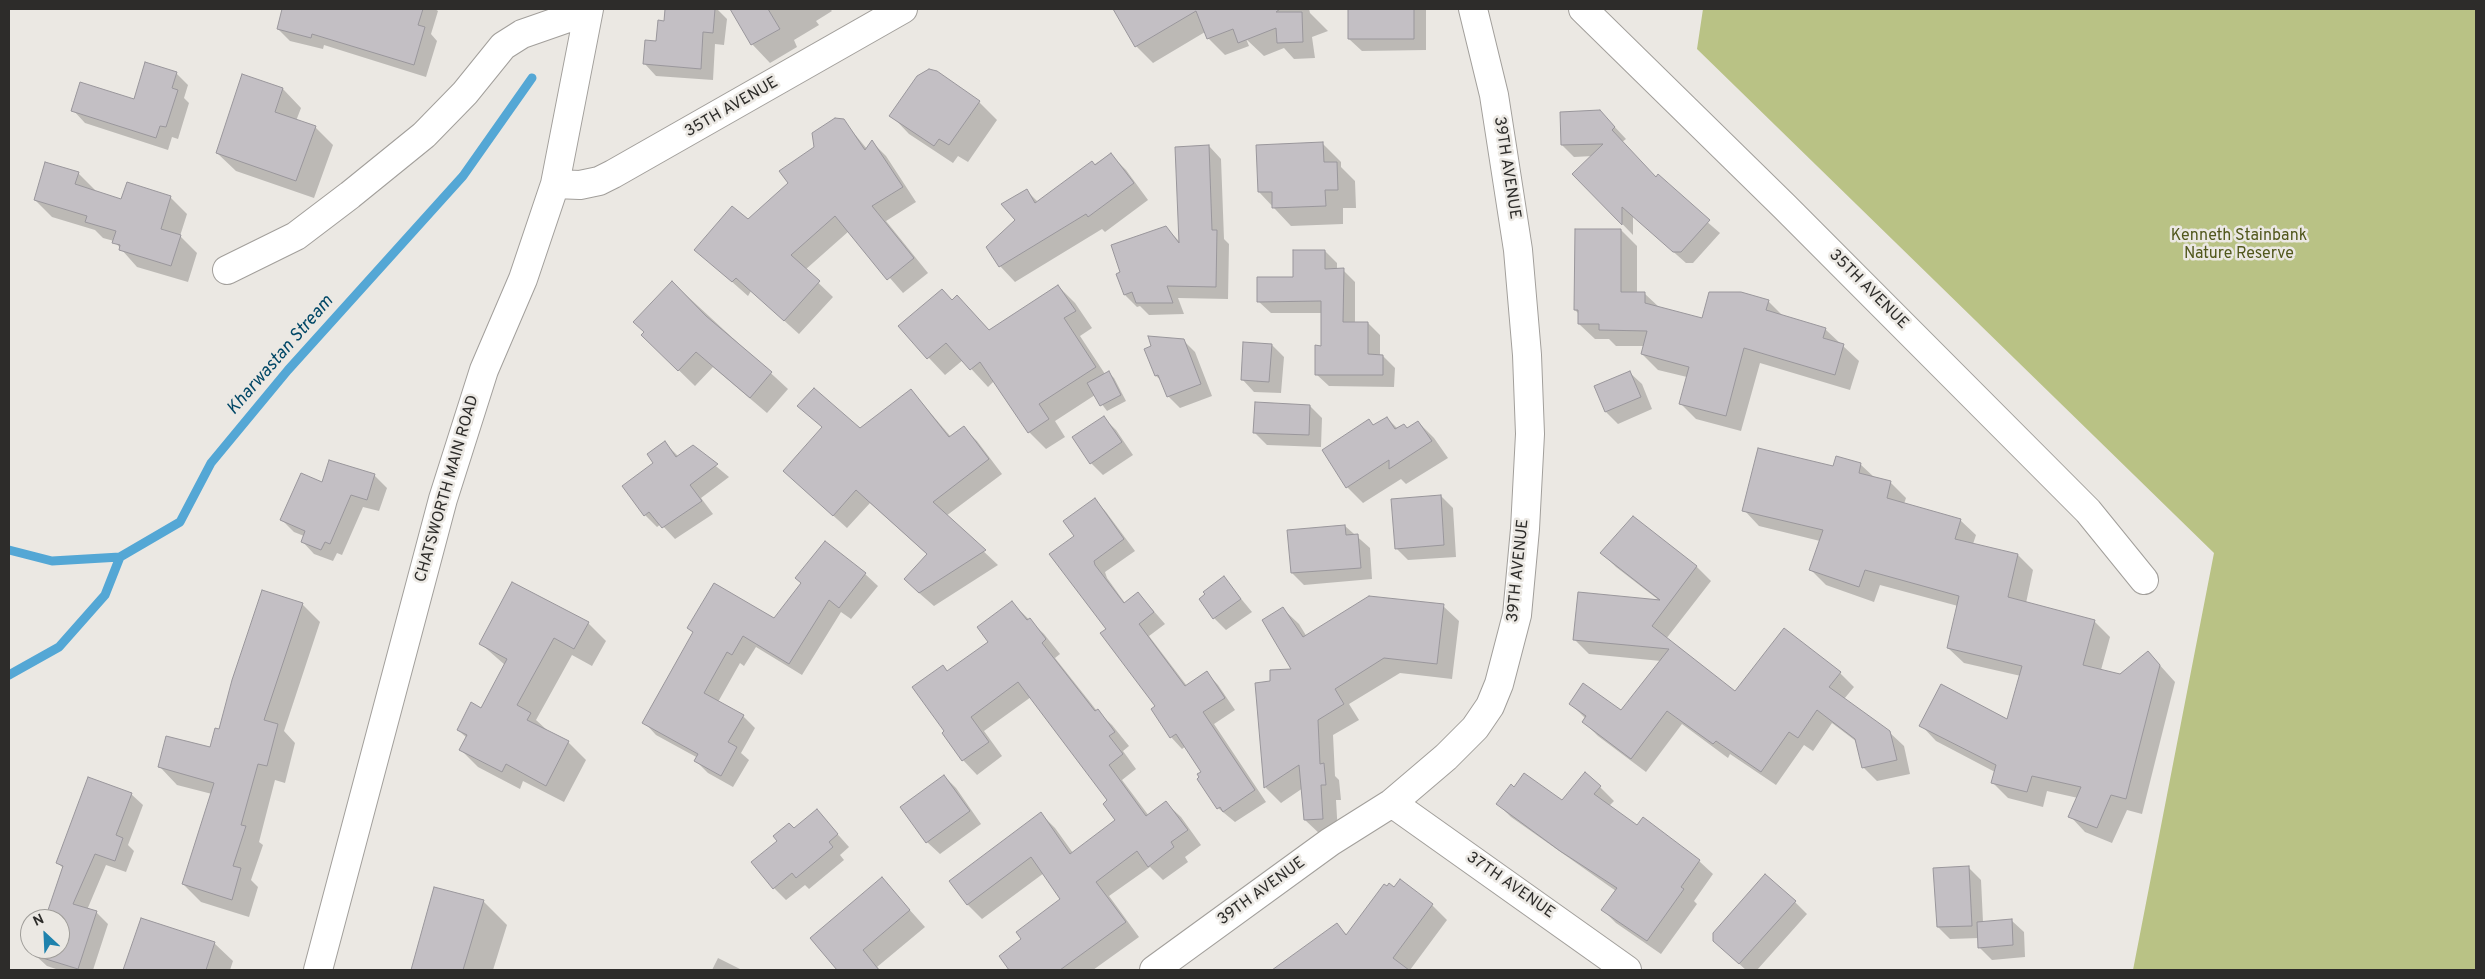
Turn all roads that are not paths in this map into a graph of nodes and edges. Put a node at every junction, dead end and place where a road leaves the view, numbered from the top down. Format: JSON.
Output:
{"nodes":[{"id":1,"x":903,"y":9,"type":"edge"},
{"id":2,"x":1473,"y":9,"type":"edge"},
{"id":3,"x":1583,"y":9,"type":"edge"},
{"id":4,"x":575,"y":12,"type":"edge"},
{"id":5,"x":554,"y":184,"type":"junction"},
{"id":6,"x":227,"y":270,"type":"dead end"},
{"id":7,"x":2144,"y":580,"type":"dead end"},
{"id":8,"x":1392,"y":803,"type":"junction"},
{"id":9,"x":318,"y":970,"type":"edge"},
{"id":10,"x":1154,"y":970,"type":"edge"},
{"id":11,"x":1626,"y":970,"type":"edge"}],
"edges":[{"from":1,"to":5,"type":"street","name":"35TH AVENUE"},
{"from":2,"to":8,"type":"street","name":"39TH AVENUE"},
{"from":3,"to":7,"type":"street","name":"35TH AVENUE"},
{"from":4,"to":5,"type":"street","name":"CHATSWORTH MAIN ROAD"},
{"from":4,"to":6,"type":"street","name":"CHATSWORTH MAIN ROAD"},
{"from":5,"to":9,"type":"street","name":"CHATSWORTH MAIN ROAD"},
{"from":8,"to":10,"type":"street","name":"39TH AVENUE"},
{"from":8,"to":11,"type":"street","name":"37TH AVENUE"}]}
